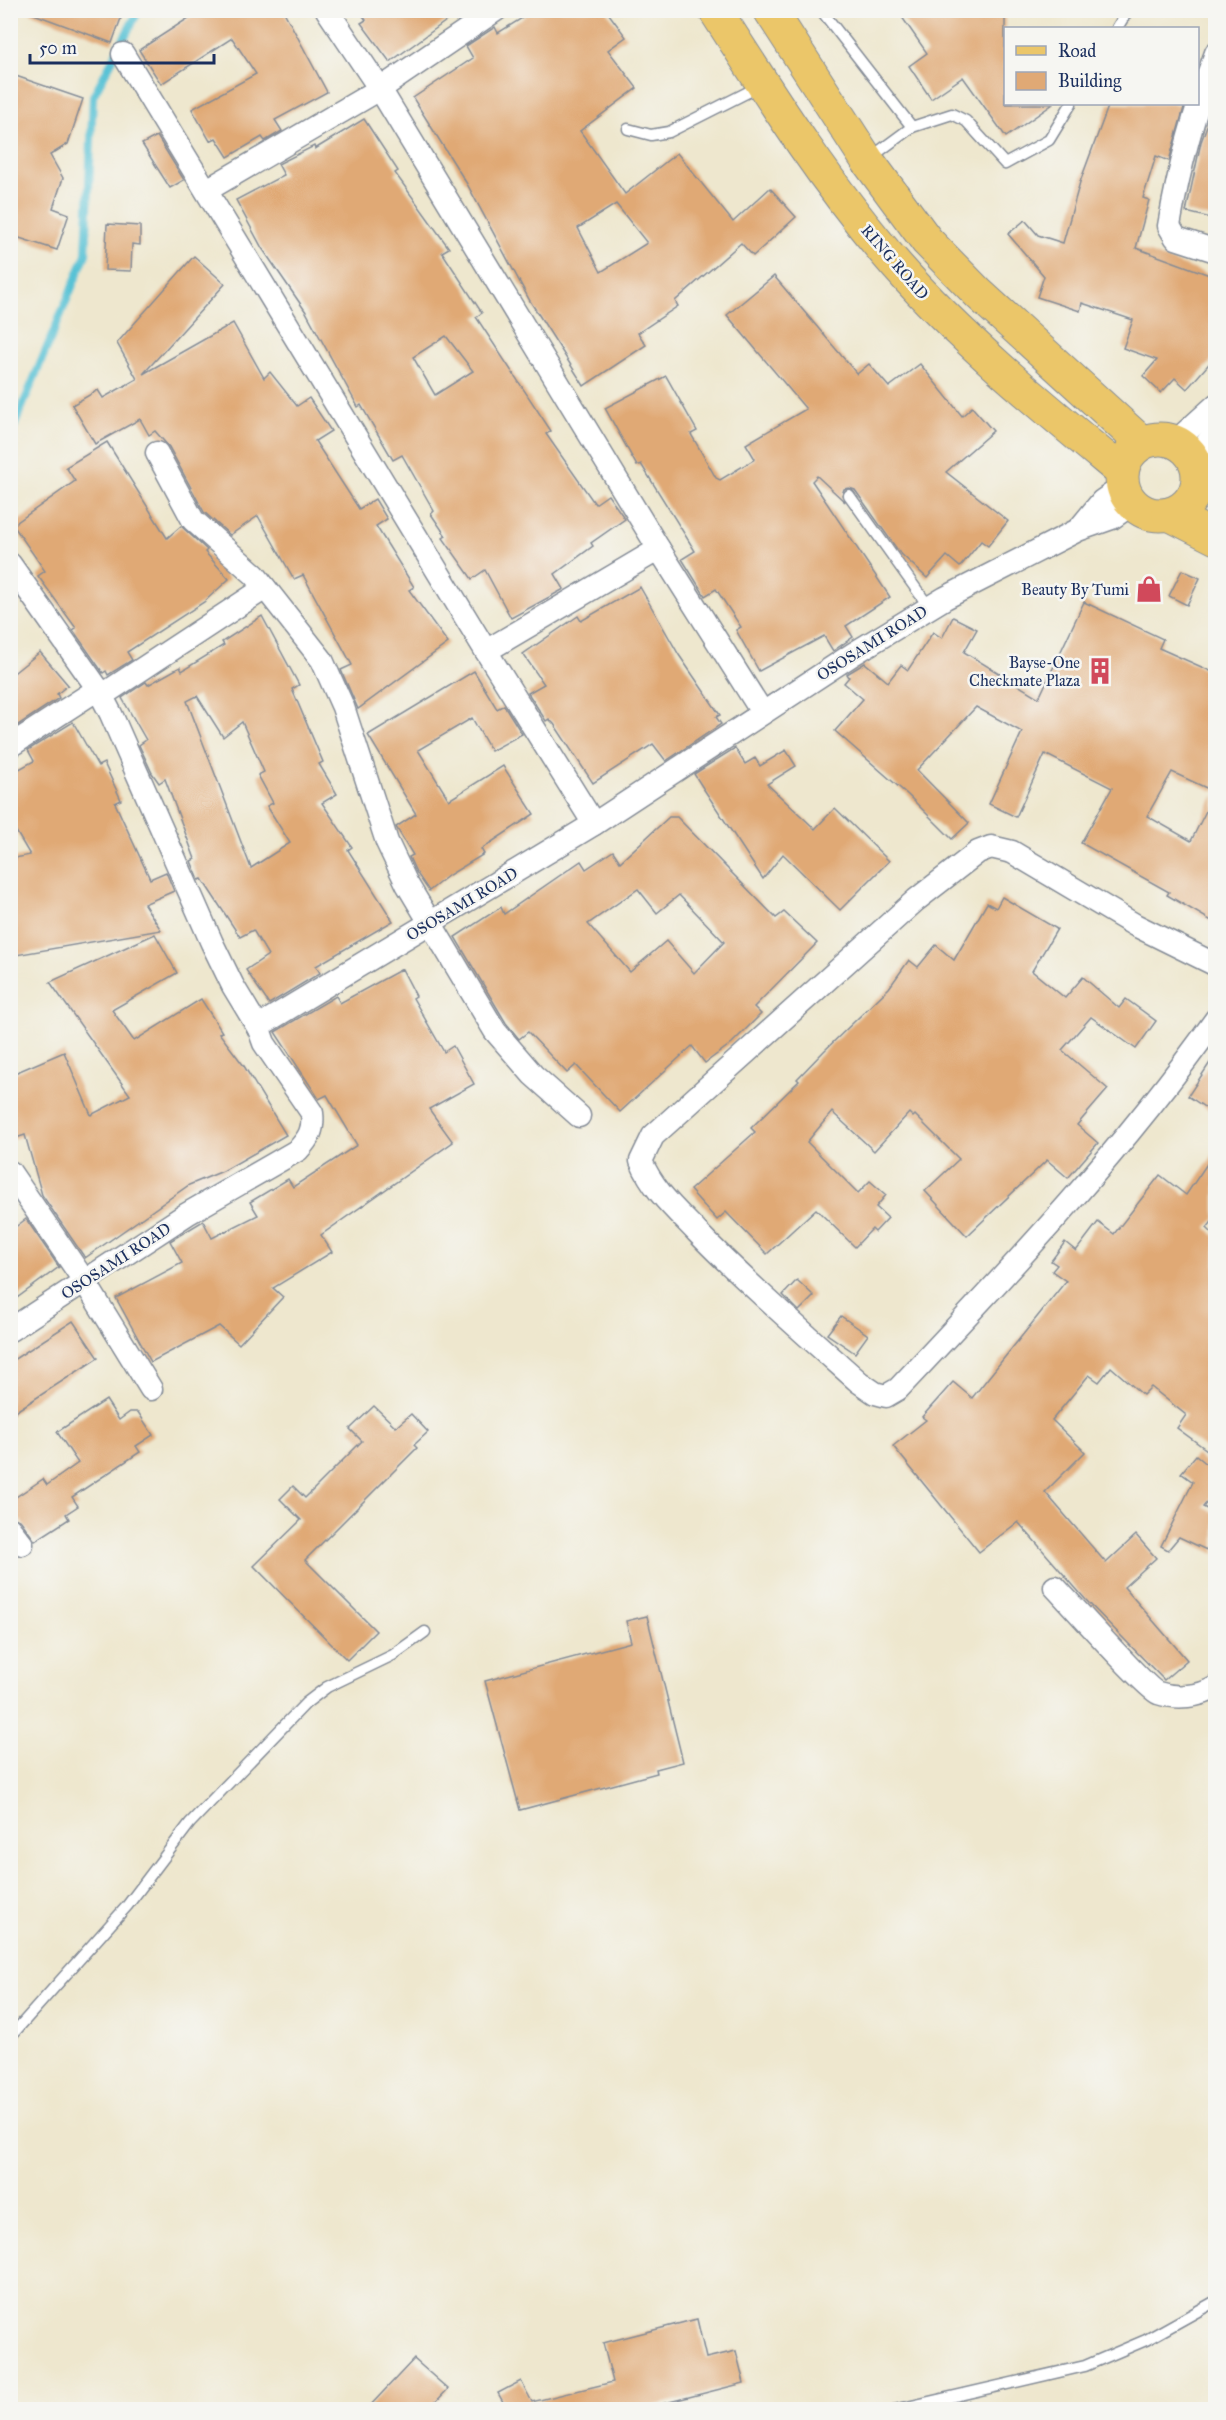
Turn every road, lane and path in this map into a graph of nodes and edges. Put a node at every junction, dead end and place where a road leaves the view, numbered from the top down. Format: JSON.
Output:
{"nodes":[{"id":1,"x":327,"y":10,"type":"edge"},
{"id":2,"x":496,"y":10,"type":"edge"},
{"id":3,"x":715,"y":10,"type":"edge"},
{"id":4,"x":770,"y":10,"type":"edge"},
{"id":5,"x":821,"y":10,"type":"edge"},
{"id":6,"x":1128,"y":10,"type":"edge"},
{"id":7,"x":1118,"y":27,"type":"edge"},
{"id":8,"x":1215,"y":53,"type":"edge"},
{"id":9,"x":123,"y":54,"type":"dead end"},
{"id":10,"x":763,"y":85,"type":"junction"},
{"id":11,"x":380,"y":89,"type":"junction"},
{"id":12,"x":1199,"y":99,"type":"edge"},
{"id":13,"x":1070,"y":105,"type":"edge"},
{"id":14,"x":1197,"y":105,"type":"edge"},
{"id":15,"x":912,"y":127,"type":"junction"},
{"id":16,"x":628,"y":129,"type":"dead end"},
{"id":17,"x":867,"y":160,"type":"junction"},
{"id":18,"x":207,"y":190,"type":"junction"},
{"id":19,"x":1215,"y":251,"type":"edge"},
{"id":20,"x":1215,"y":405,"type":"edge"},
{"id":21,"x":1215,"y":430,"type":"edge"},
{"id":22,"x":1142,"y":443,"type":"junction"},
{"id":23,"x":158,"y":453,"type":"dead end"},
{"id":24,"x":1196,"y":465,"type":"edge"},
{"id":25,"x":1125,"y":488,"type":"junction"},
{"id":26,"x":849,"y":495,"type":"dead end"},
{"id":27,"x":1169,"y":514,"type":"junction"},
{"id":28,"x":1215,"y":538,"type":"edge"},
{"id":29,"x":659,"y":549,"type":"junction"},
{"id":30,"x":10,"y":564,"type":"edge"},
{"id":31,"x":265,"y":588,"type":"junction"},
{"id":32,"x":929,"y":608,"type":"junction"},
{"id":33,"x":486,"y":651,"type":"junction"},
{"id":34,"x":99,"y":693,"type":"junction"},
{"id":35,"x":762,"y":712,"type":"junction"},
{"id":36,"x":10,"y":746,"type":"edge"},
{"id":37,"x":594,"y":824,"type":"junction"},
{"id":38,"x":429,"y":924,"type":"junction"},
{"id":39,"x":1215,"y":965,"type":"edge"},
{"id":40,"x":1215,"y":1019,"type":"edge"},
{"id":41,"x":259,"y":1029,"type":"junction"},
{"id":42,"x":579,"y":1116,"type":"dead end"},
{"id":43,"x":10,"y":1172,"type":"edge"},
{"id":44,"x":85,"y":1282,"type":"junction"},
{"id":45,"x":10,"y":1330,"type":"edge"},
{"id":46,"x":151,"y":1389,"type":"dead end"},
{"id":47,"x":1055,"y":1587,"type":"dead end"},
{"id":48,"x":425,"y":1632,"type":"dead end"},
{"id":49,"x":1215,"y":1688,"type":"edge"},
{"id":50,"x":10,"y":2037,"type":"edge"},
{"id":51,"x":1215,"y":2301,"type":"edge"},
{"id":52,"x":894,"y":2409,"type":"edge"}],
"edges":[{"from":1,"to":11,"type":"street"},
{"from":2,"to":11,"type":"street"},
{"from":3,"to":10,"type":"main road","name":"RING ROAD"},
{"from":4,"to":17,"type":"main road"},
{"from":5,"to":15,"type":"lane"},
{"from":6,"to":7,"type":"lane"},
{"from":8,"to":12,"type":"street"},
{"from":9,"to":18,"type":"street"},
{"from":10,"to":16,"type":"lane"},
{"from":10,"to":25,"type":"main road","name":"RING ROAD"},
{"from":11,"to":18,"type":"street"},
{"from":11,"to":29,"type":"street"},
{"from":13,"to":15,"type":"lane"},
{"from":14,"to":19,"type":"street"},
{"from":15,"to":17,"type":"lane"},
{"from":17,"to":22,"type":"main road"},
{"from":18,"to":33,"type":"street"},
{"from":20,"to":24,"type":"street"},
{"from":21,"to":24,"type":"street"},
{"from":22,"to":24,"type":"main road"},
{"from":22,"to":25,"type":"main road"},
{"from":23,"to":31,"type":"street"},
{"from":24,"to":27,"type":"main road"},
{"from":25,"to":27,"type":"main road"},
{"from":25,"to":32,"type":"street","name":"OSOSAMI ROAD"},
{"from":26,"to":32,"type":"lane"},
{"from":27,"to":28,"type":"main road"},
{"from":29,"to":33,"type":"street"},
{"from":29,"to":35,"type":"street"},
{"from":30,"to":34,"type":"street"},
{"from":31,"to":34,"type":"street"},
{"from":31,"to":38,"type":"street"},
{"from":32,"to":35,"type":"street","name":"OSOSAMI ROAD"},
{"from":33,"to":37,"type":"street"},
{"from":34,"to":36,"type":"street"},
{"from":34,"to":41,"type":"street"},
{"from":35,"to":37,"type":"street","name":"OSOSAMI ROAD"},
{"from":37,"to":38,"type":"street","name":"OSOSAMI ROAD"},
{"from":38,"to":41,"type":"street","name":"OSOSAMI ROAD"},
{"from":38,"to":42,"type":"street"},
{"from":39,"to":40,"type":"street"},
{"from":41,"to":44,"type":"street","name":"OSOSAMI ROAD"},
{"from":43,"to":44,"type":"street"},
{"from":44,"to":45,"type":"street","name":"OSOSAMI ROAD"},
{"from":44,"to":46,"type":"street"},
{"from":47,"to":49,"type":"street"},
{"from":48,"to":50,"type":"lane"},
{"from":51,"to":52,"type":"lane"}]}
